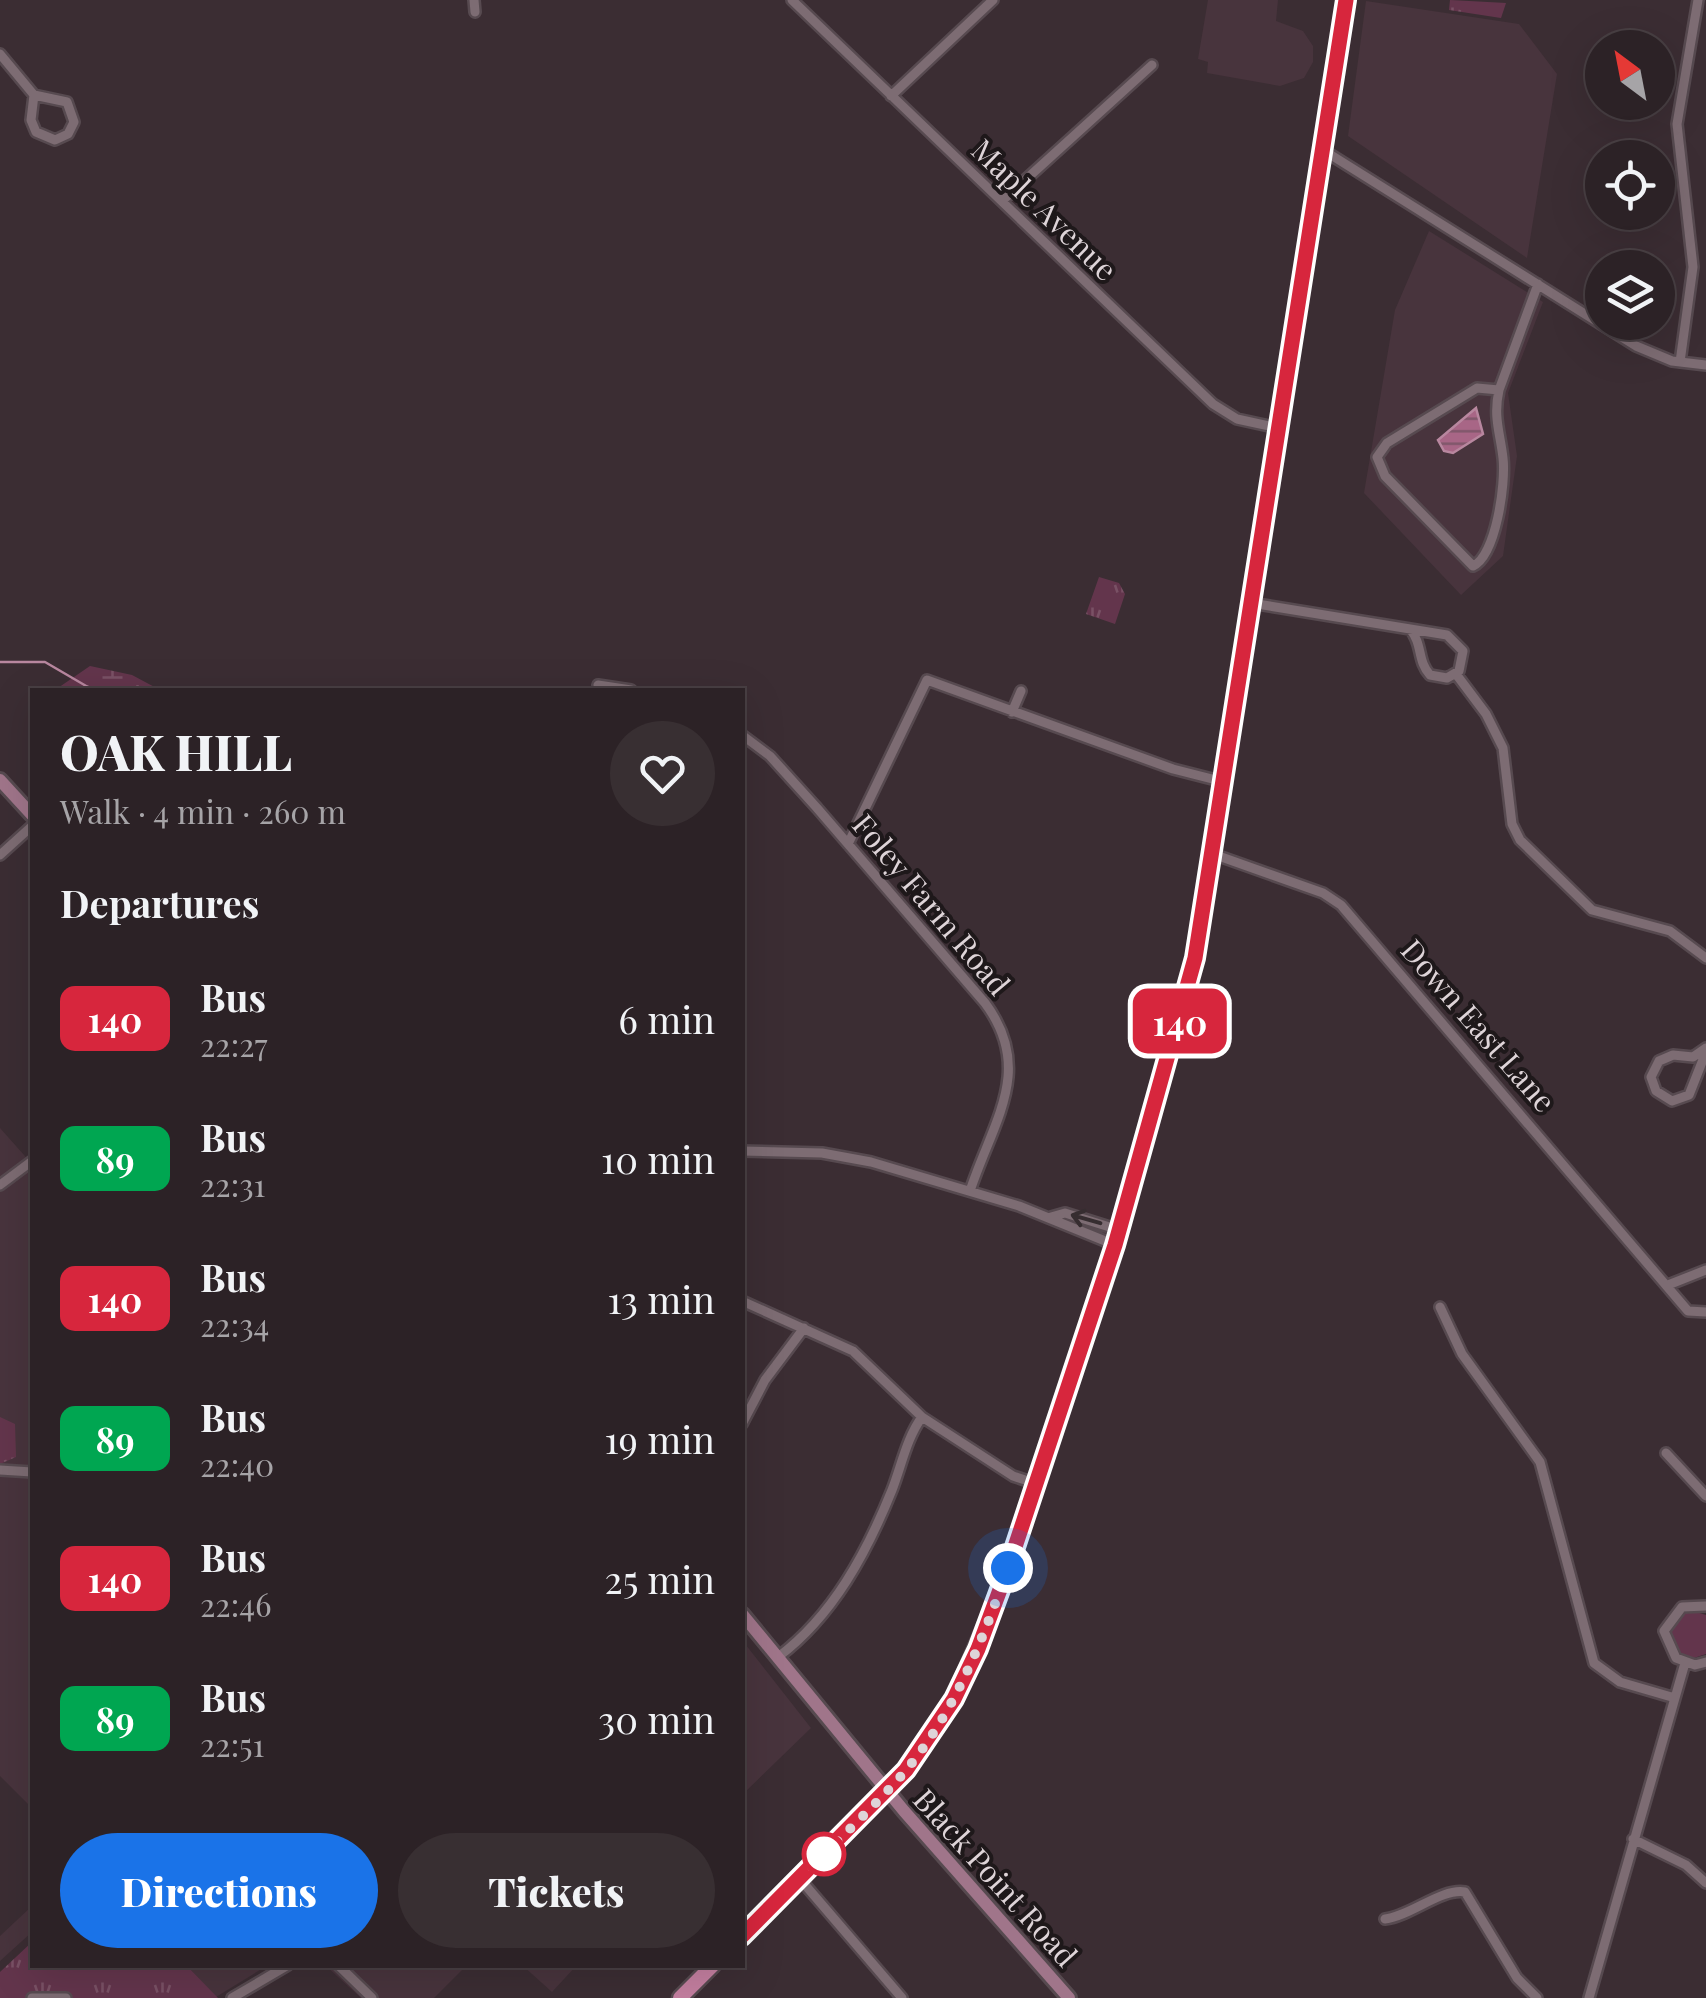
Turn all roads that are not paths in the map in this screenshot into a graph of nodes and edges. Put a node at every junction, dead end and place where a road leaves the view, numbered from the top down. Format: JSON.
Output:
{"nodes":[{"id":1,"x":792,"y":0,"type":"edge"},
{"id":2,"x":993,"y":0,"type":"edge"},
{"id":3,"x":1346,"y":0,"type":"edge"},
{"id":4,"x":1698,"y":0,"type":"edge"},
{"id":5,"x":0,"y":54,"type":"edge"},
{"id":6,"x":1152,"y":65,"type":"dead end"},
{"id":7,"x":34,"y":95,"type":"junction"},
{"id":8,"x":891,"y":96,"type":"junction"},
{"id":9,"x":1322,"y":150,"type":"junction"},
{"id":10,"x":1002,"y":202,"type":"junction"},
{"id":11,"x":1538,"y":284,"type":"junction"},
{"id":12,"x":1680,"y":362,"type":"junction"},
{"id":13,"x":1706,"y":364,"type":"edge"},
{"id":14,"x":1499,"y":390,"type":"junction"},
{"id":15,"x":1278,"y":428,"type":"junction"},
{"id":16,"x":1252,"y":603,"type":"junction"},
{"id":17,"x":1410,"y":629,"type":"junction"},
{"id":18,"x":1456,"y":674,"type":"junction"},
{"id":19,"x":598,"y":685,"type":"dead end"},
{"id":20,"x":618,"y":688,"type":"edge"},
{"id":21,"x":1021,"y":691,"type":"dead end"},
{"id":22,"x":1012,"y":712,"type":"junction"},
{"id":23,"x":745,"y":736,"type":"edge"},
{"id":24,"x":0,"y":780,"type":"edge"},
{"id":25,"x":1224,"y":782,"type":"junction"},
{"id":26,"x":30,"y":813,"type":"edge"},
{"id":27,"x":30,"y":828,"type":"edge"},
{"id":28,"x":848,"y":844,"type":"junction"},
{"id":29,"x":1213,"y":854,"type":"junction"},
{"id":30,"x":0,"y":855,"type":"edge"},
{"id":31,"x":1706,"y":958,"type":"edge"},
{"id":32,"x":1706,"y":1050,"type":"edge"},
{"id":33,"x":745,"y":1152,"type":"edge"},
{"id":34,"x":30,"y":1163,"type":"edge"},
{"id":35,"x":0,"y":1185,"type":"edge"},
{"id":36,"x":970,"y":1191,"type":"junction"},
{"id":37,"x":1051,"y":1217,"type":"junction"},
{"id":38,"x":1117,"y":1238,"type":"junction"},
{"id":39,"x":1706,"y":1270,"type":"edge"},
{"id":40,"x":1668,"y":1284,"type":"junction"},
{"id":41,"x":745,"y":1302,"type":"edge"},
{"id":42,"x":1440,"y":1307,"type":"dead end"},
{"id":43,"x":1706,"y":1312,"type":"edge"},
{"id":44,"x":804,"y":1328,"type":"junction"},
{"id":45,"x":922,"y":1417,"type":"junction"},
{"id":46,"x":745,"y":1418,"type":"edge"},
{"id":47,"x":1666,"y":1454,"type":"dead end"},
{"id":48,"x":4,"y":1471,"type":"edge"},
{"id":49,"x":30,"y":1472,"type":"edge"},
{"id":50,"x":1037,"y":1484,"type":"junction"},
{"id":51,"x":1706,"y":1496,"type":"edge"},
{"id":52,"x":1706,"y":1592,"type":"edge"},
{"id":53,"x":1704,"y":1606,"type":"edge"},
{"id":54,"x":745,"y":1618,"type":"edge"},
{"id":55,"x":778,"y":1657,"type":"junction"},
{"id":56,"x":1706,"y":1662,"type":"edge"},
{"id":57,"x":1685,"y":1663,"type":"junction"},
{"id":58,"x":1675,"y":1698,"type":"junction"},
{"id":59,"x":886,"y":1790,"type":"junction"},
{"id":60,"x":1632,"y":1843,"type":"junction"},
{"id":61,"x":800,"y":1878,"type":"junction"},
{"id":62,"x":1706,"y":1883,"type":"edge"},
{"id":63,"x":1385,"y":1919,"type":"dead end"},
{"id":64,"x":745,"y":1933,"type":"edge"},
{"id":65,"x":283,"y":1968,"type":"edge"},
{"id":66,"x":341,"y":1968,"type":"edge"},
{"id":67,"x":711,"y":1968,"type":"edge"},
{"id":68,"x":691,"y":1994,"type":"edge"},
{"id":69,"x":32,"y":1998,"type":"edge"},
{"id":70,"x":66,"y":1998,"type":"edge"},
{"id":71,"x":232,"y":1998,"type":"edge"},
{"id":72,"x":372,"y":1998,"type":"edge"},
{"id":73,"x":902,"y":1998,"type":"edge"},
{"id":74,"x":1069,"y":1998,"type":"edge"},
{"id":75,"x":1537,"y":1998,"type":"edge"},
{"id":76,"x":1589,"y":1998,"type":"edge"}],
"edges":[{"from":1,"to":8,"type":"street","name":"Maple Avenue"},
{"from":2,"to":8,"type":"street"},
{"from":3,"to":9,"type":"main road"},
{"from":4,"to":12,"type":"street"},
{"from":5,"to":7,"type":"street"},
{"from":6,"to":10,"type":"street"},
{"from":7,"to":7,"type":"street"},
{"from":8,"to":10,"type":"street","name":"Maple Avenue"},
{"from":9,"to":11,"type":"street"},
{"from":9,"to":15,"type":"main road"},
{"from":10,"to":15,"type":"street","name":"Maple Avenue"},
{"from":11,"to":12,"type":"street"},
{"from":11,"to":14,"type":"street"},
{"from":12,"to":13,"type":"street"},
{"from":14,"to":14,"type":"street"},
{"from":15,"to":16,"type":"main road"},
{"from":16,"to":17,"type":"street"},
{"from":16,"to":25,"type":"main road"},
{"from":17,"to":18,"type":"street"},
{"from":17,"to":18,"type":"street"},
{"from":18,"to":31,"type":"street"},
{"from":19,"to":20,"type":"street"},
{"from":21,"to":22,"type":"street"},
{"from":22,"to":25,"type":"street"},
{"from":22,"to":28,"type":"street"},
{"from":23,"to":28,"type":"street","name":"Foley Farm Road"},
{"from":24,"to":26,"type":"main road"},
{"from":25,"to":29,"type":"main road"},
{"from":27,"to":30,"type":"street"},
{"from":28,"to":36,"type":"street","name":"Foley Farm Road"},
{"from":29,"to":38,"type":"main road"},
{"from":29,"to":40,"type":"street","name":"Down East Lane"},
{"from":32,"to":32,"type":"street"},
{"from":33,"to":36,"type":"street"},
{"from":34,"to":35,"type":"street"},
{"from":36,"to":37,"type":"street"},
{"from":37,"to":38,"type":"street"},
{"from":38,"to":37,"type":"street","one_way":true},
{"from":38,"to":50,"type":"main road"},
{"from":39,"to":40,"type":"street"},
{"from":40,"to":43,"type":"street","name":"Down East Lane"},
{"from":41,"to":44,"type":"street"},
{"from":42,"to":58,"type":"street"},
{"from":44,"to":45,"type":"street"},
{"from":44,"to":46,"type":"street"},
{"from":45,"to":50,"type":"street"},
{"from":45,"to":55,"type":"street"},
{"from":47,"to":51,"type":"street"},
{"from":48,"to":49,"type":"street"},
{"from":50,"to":59,"type":"main road"},
{"from":52,"to":53,"type":"street"},
{"from":53,"to":57,"type":"street"},
{"from":54,"to":55,"type":"main road","name":"Black Point Road"},
{"from":55,"to":59,"type":"main road","name":"Black Point Road"},
{"from":56,"to":57,"type":"street"},
{"from":57,"to":58,"type":"street"},
{"from":58,"to":60,"type":"street"},
{"from":59,"to":61,"type":"main road"},
{"from":59,"to":74,"type":"main road","name":"Black Point Road"},
{"from":60,"to":62,"type":"street"},
{"from":60,"to":76,"type":"street"},
{"from":61,"to":64,"type":"main road"},
{"from":61,"to":73,"type":"street"},
{"from":63,"to":75,"type":"street"},
{"from":65,"to":71,"type":"street"},
{"from":66,"to":72,"type":"street"},
{"from":67,"to":68,"type":"main road"},
{"from":69,"to":70,"type":"street"}]}
